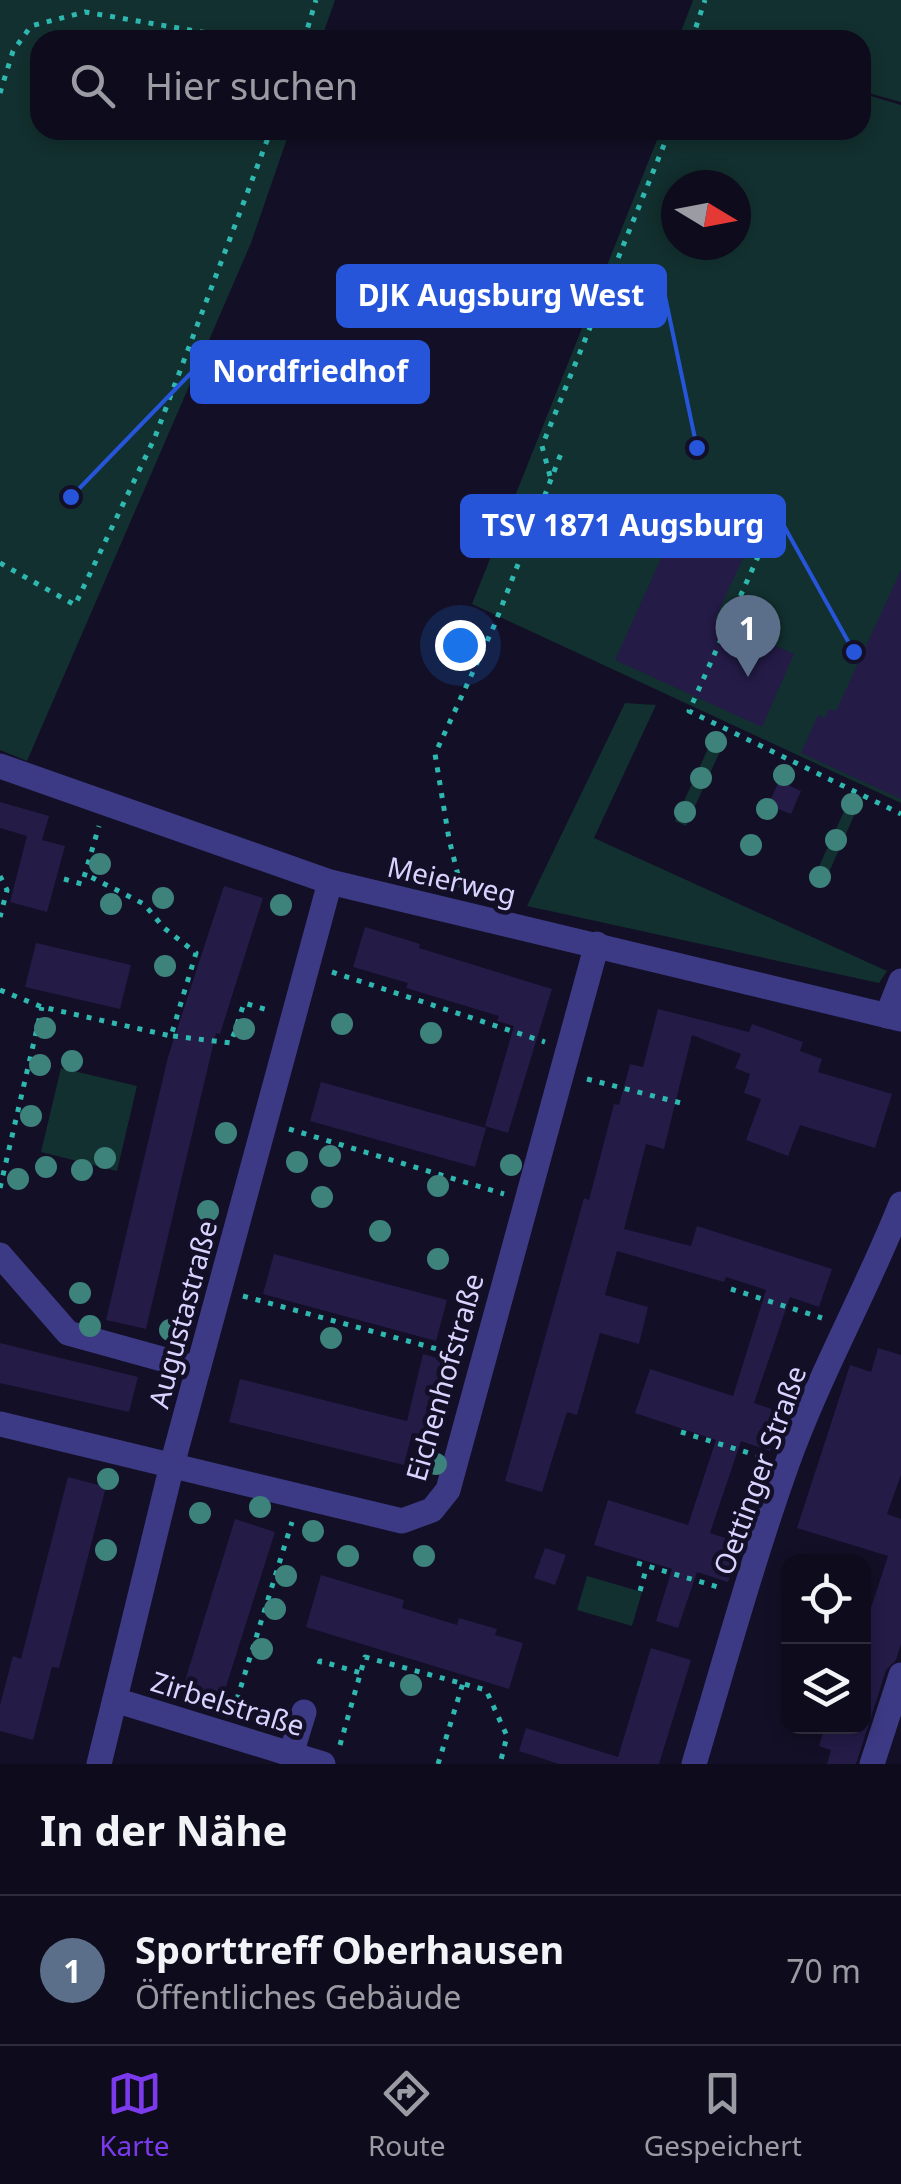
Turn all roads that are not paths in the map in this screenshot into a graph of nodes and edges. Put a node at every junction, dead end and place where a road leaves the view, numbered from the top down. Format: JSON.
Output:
{"nodes":[{"id":1,"x":0,"y":766,"type":"edge"},
{"id":2,"x":330,"y":882,"type":"junction"},
{"id":3,"x":597,"y":944,"type":"junction"},
{"id":4,"x":901,"y":980,"type":"edge"},
{"id":5,"x":894,"y":1018,"type":"edge"},
{"id":6,"x":901,"y":1204,"type":"edge"},
{"id":7,"x":0,"y":1255,"type":"edge"},
{"id":8,"x":198,"y":1369,"type":"junction"},
{"id":9,"x":0,"y":1424,"type":"edge"},
{"id":10,"x":172,"y":1465,"type":"junction"},
{"id":11,"x":901,"y":1674,"type":"edge"},
{"id":12,"x":115,"y":1700,"type":"junction"},
{"id":13,"x":304,"y":1712,"type":"dead end"},
{"id":14,"x":291,"y":1754,"type":"junction"},
{"id":15,"x":332,"y":1755,"type":"edge"},
{"id":16,"x":99,"y":1764,"type":"edge"},
{"id":17,"x":694,"y":1764,"type":"edge"},
{"id":18,"x":872,"y":1764,"type":"edge"}],
"edges":[{"from":1,"to":2,"type":"street","name":"Meierweg"},
{"from":2,"to":3,"type":"street","name":"Meierweg"},
{"from":2,"to":8,"type":"street","name":"Augustastraße"},
{"from":3,"to":5,"type":"street","name":"Meierweg"},
{"from":3,"to":10,"type":"street","name":"Eichenhofstraße"},
{"from":4,"to":5,"type":"street"},
{"from":6,"to":17,"type":"street","name":"Oettinger Straße"},
{"from":7,"to":8,"type":"street"},
{"from":8,"to":10,"type":"street","name":"Augustastraße"},
{"from":9,"to":10,"type":"street","name":"Eichenhofstraße"},
{"from":10,"to":12,"type":"street","name":"Augustastraße"},
{"from":11,"to":18,"type":"street"},
{"from":12,"to":14,"type":"street","name":"Zirbelstraße"},
{"from":12,"to":16,"type":"street","name":"Augustastraße"},
{"from":13,"to":14,"type":"street"},
{"from":14,"to":15,"type":"street","name":"Zirbelstraße"}]}
